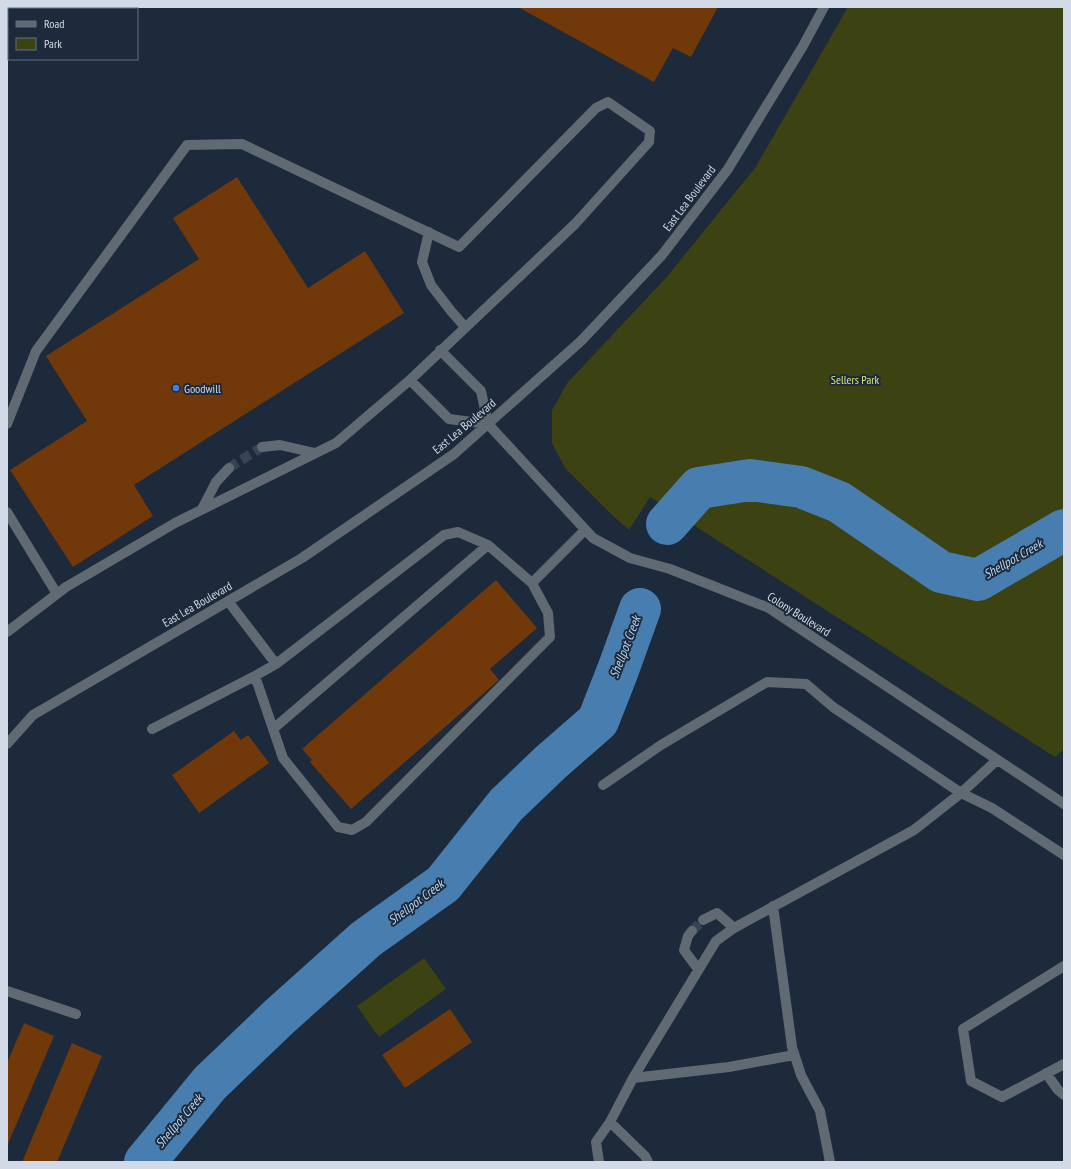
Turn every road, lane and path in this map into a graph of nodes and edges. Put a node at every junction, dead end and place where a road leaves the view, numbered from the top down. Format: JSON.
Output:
{"nodes":[{"id":1,"x":824,"y":7,"type":"edge"},
{"id":2,"x":429,"y":232,"type":"junction"},
{"id":3,"x":465,"y":327,"type":"junction"},
{"id":4,"x":440,"y":350,"type":"junction"},
{"id":5,"x":410,"y":380,"type":"junction"},
{"id":6,"x":7,"y":424,"type":"edge"},
{"id":7,"x":488,"y":424,"type":"junction"},
{"id":8,"x":262,"y":446,"type":"tunnel mouth"},
{"id":9,"x":315,"y":453,"type":"junction"},
{"id":10,"x":229,"y":468,"type":"tunnel mouth"},
{"id":11,"x":202,"y":510,"type":"junction"},
{"id":12,"x":7,"y":512,"type":"edge"},
{"id":13,"x":585,"y":530,"type":"junction"},
{"id":14,"x":488,"y":545,"type":"junction"},
{"id":15,"x":532,"y":583,"type":"junction"},
{"id":16,"x":57,"y":594,"type":"junction"},
{"id":17,"x":228,"y":601,"type":"junction"},
{"id":18,"x":7,"y":632,"type":"edge"},
{"id":19,"x":276,"y":664,"type":"junction"},
{"id":20,"x":255,"y":676,"type":"junction"},
{"id":21,"x":152,"y":729,"type":"dead end"},
{"id":22,"x":273,"y":729,"type":"junction"},
{"id":23,"x":7,"y":744,"type":"edge"},
{"id":24,"x":997,"y":760,"type":"junction"},
{"id":25,"x":603,"y":785,"type":"dead end"},
{"id":26,"x":961,"y":793,"type":"junction"},
{"id":27,"x":1064,"y":804,"type":"edge"},
{"id":28,"x":1064,"y":855,"type":"edge"},
{"id":29,"x":773,"y":906,"type":"junction"},
{"id":30,"x":703,"y":920,"type":"tunnel mouth"},
{"id":31,"x":734,"y":928,"type":"junction"},
{"id":32,"x":692,"y":931,"type":"tunnel mouth"},
{"id":33,"x":1064,"y":966,"type":"edge"},
{"id":34,"x":698,"y":969,"type":"junction"},
{"id":35,"x":7,"y":991,"type":"edge"},
{"id":36,"x":76,"y":1014,"type":"dead end"},
{"id":37,"x":794,"y":1055,"type":"junction"},
{"id":38,"x":1064,"y":1064,"type":"edge"},
{"id":39,"x":1046,"y":1073,"type":"junction"},
{"id":40,"x":633,"y":1078,"type":"junction"},
{"id":41,"x":1064,"y":1095,"type":"edge"},
{"id":42,"x":610,"y":1122,"type":"junction"},
{"id":43,"x":598,"y":1162,"type":"edge"},
{"id":44,"x":648,"y":1162,"type":"edge"},
{"id":45,"x":830,"y":1162,"type":"edge"}],
"edges":[{"from":1,"to":7,"type":"street","name":"East Lea Boulevard"},
{"from":2,"to":3,"type":"street"},
{"from":2,"to":3,"type":"street"},
{"from":2,"to":6,"type":"street"},
{"from":3,"to":4,"type":"street"},
{"from":4,"to":5,"type":"street"},
{"from":4,"to":7,"type":"street"},
{"from":5,"to":7,"type":"street"},
{"from":5,"to":9,"type":"street"},
{"from":7,"to":13,"type":"street","name":"Colony Boulevard"},
{"from":7,"to":17,"type":"street","name":"East Lea Boulevard"},
{"from":8,"to":9,"type":"street"},
{"from":9,"to":11,"type":"street"},
{"from":10,"to":11,"type":"street"},
{"from":11,"to":16,"type":"street"},
{"from":12,"to":16,"type":"street"},
{"from":13,"to":15,"type":"street"},
{"from":13,"to":24,"type":"street","name":"Colony Boulevard"},
{"from":14,"to":15,"type":"street"},
{"from":14,"to":19,"type":"street"},
{"from":14,"to":22,"type":"street"},
{"from":15,"to":22,"type":"street"},
{"from":16,"to":18,"type":"street"},
{"from":17,"to":19,"type":"street"},
{"from":17,"to":23,"type":"street","name":"East Lea Boulevard"},
{"from":19,"to":20,"type":"street"},
{"from":20,"to":21,"type":"street"},
{"from":20,"to":22,"type":"street"},
{"from":24,"to":26,"type":"street"},
{"from":24,"to":27,"type":"street","name":"Colony Boulevard"},
{"from":25,"to":26,"type":"street"},
{"from":26,"to":28,"type":"street"},
{"from":26,"to":29,"type":"street"},
{"from":29,"to":31,"type":"street"},
{"from":29,"to":37,"type":"street"},
{"from":30,"to":31,"type":"street"},
{"from":31,"to":34,"type":"street"},
{"from":32,"to":34,"type":"street"},
{"from":33,"to":39,"type":"street"},
{"from":34,"to":40,"type":"street"},
{"from":35,"to":36,"type":"street"},
{"from":37,"to":40,"type":"street"},
{"from":37,"to":45,"type":"street"},
{"from":38,"to":39,"type":"street"},
{"from":39,"to":41,"type":"street"},
{"from":40,"to":42,"type":"street"},
{"from":42,"to":43,"type":"street"},
{"from":42,"to":44,"type":"street"}]}
